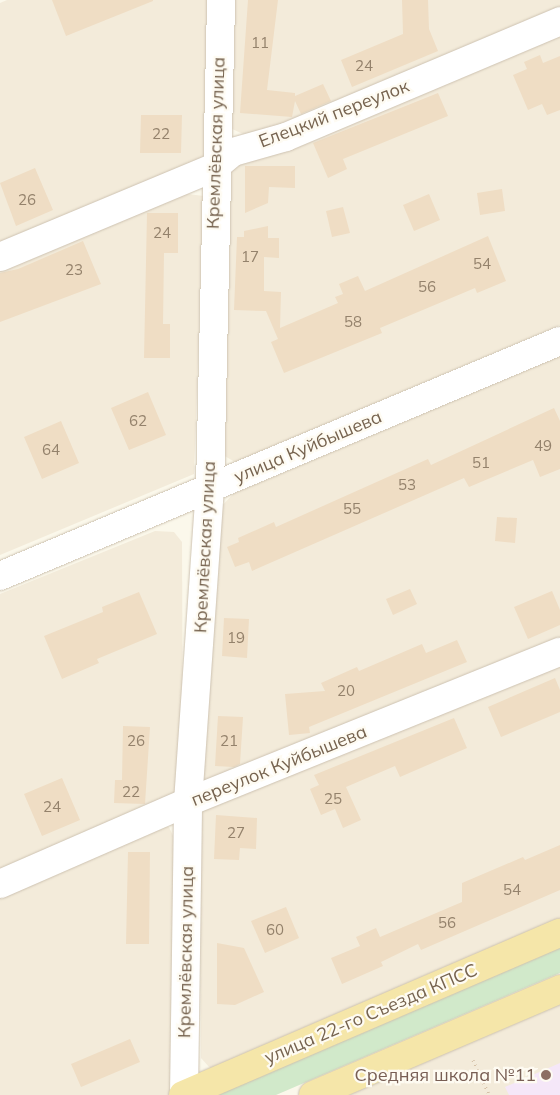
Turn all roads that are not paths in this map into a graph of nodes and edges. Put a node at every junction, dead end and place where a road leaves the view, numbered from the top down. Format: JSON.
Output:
{"nodes":[{"id":1,"x":220,"y":0,"type":"edge"},
{"id":2,"x":560,"y":21,"type":"edge"},
{"id":3,"x":215,"y":167,"type":"junction"},
{"id":4,"x":0,"y":257,"type":"edge"},
{"id":5,"x":560,"y":341,"type":"edge"},
{"id":6,"x":210,"y":488,"type":"junction"},
{"id":7,"x":0,"y":576,"type":"edge"},
{"id":8,"x":560,"y":652,"type":"edge"},
{"id":9,"x":188,"y":802,"type":"junction"},
{"id":10,"x":0,"y":884,"type":"edge"},
{"id":11,"x":560,"y":933,"type":"edge"},
{"id":12,"x":560,"y":988,"type":"edge"},
{"id":13,"x":183,"y":1095,"type":"edge"},
{"id":14,"x":313,"y":1095,"type":"edge"}],
"edges":[{"from":1,"to":3,"type":"street","name":"Кремлёвская улица"},
{"from":2,"to":3,"type":"street","name":"Елецкий переулок"},
{"from":3,"to":4,"type":"street","name":"Елецкий переулок"},
{"from":3,"to":6,"type":"street","name":"Кремлёвская улица"},
{"from":5,"to":6,"type":"street","name":"улица Куйбышева"},
{"from":6,"to":7,"type":"street","name":"улица Куйбышева"},
{"from":6,"to":9,"type":"street","name":"Кремлёвская улица"},
{"from":8,"to":9,"type":"street","name":"переулок Куйбышева"},
{"from":9,"to":10,"type":"street","name":"переулок Куйбышева"},
{"from":9,"to":13,"type":"street","name":"Кремлёвская улица"},
{"from":11,"to":13,"type":"main road","name":"улица 22-го Съезда КПСС"},
{"from":12,"to":14,"type":"main road"}]}
